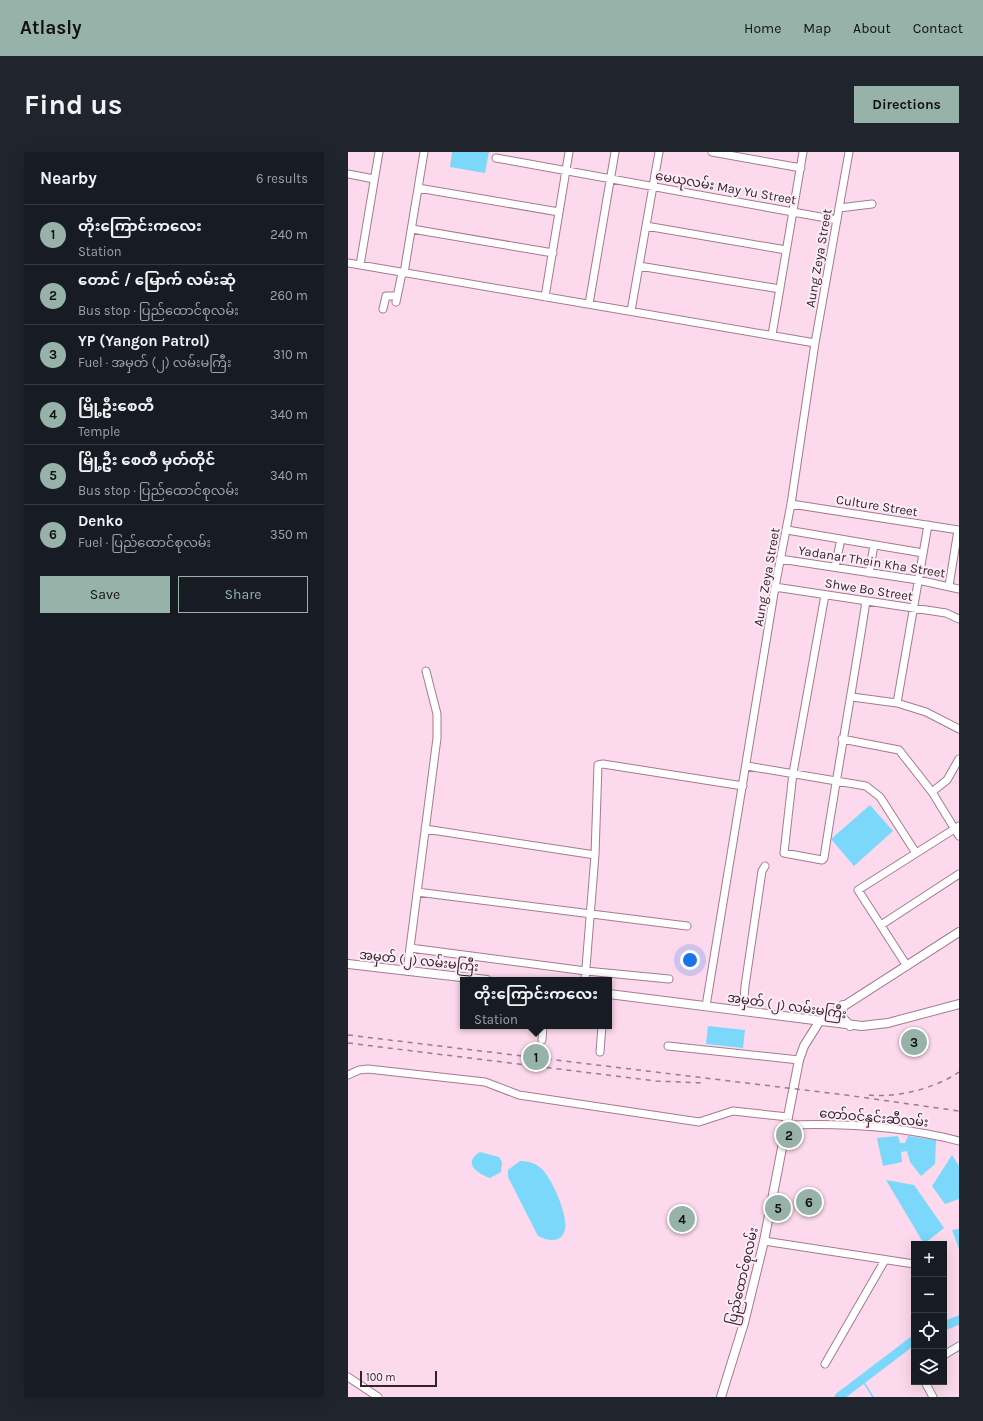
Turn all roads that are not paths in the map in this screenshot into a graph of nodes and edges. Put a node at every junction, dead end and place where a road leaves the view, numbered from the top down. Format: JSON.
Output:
{"nodes":[{"id":1,"x":379,"y":152,"type":"edge"},
{"id":2,"x":424,"y":152,"type":"edge"},
{"id":3,"x":569,"y":152,"type":"edge"},
{"id":4,"x":615,"y":152,"type":"edge"},
{"id":5,"x":658,"y":152,"type":"edge"},
{"id":6,"x":712,"y":152,"type":"edge"},
{"id":7,"x":803,"y":152,"type":"edge"},
{"id":8,"x":849,"y":152,"type":"edge"},
{"id":9,"x":496,"y":158,"type":"dead end"},
{"id":10,"x":801,"y":168,"type":"junction"},
{"id":11,"x":566,"y":170,"type":"junction"},
{"id":12,"x":348,"y":174,"type":"edge"},
{"id":13,"x":611,"y":177,"type":"junction"},
{"id":14,"x":374,"y":178,"type":"junction"},
{"id":15,"x":653,"y":186,"type":"junction"},
{"id":16,"x":418,"y":188,"type":"junction"},
{"id":17,"x":872,"y":204,"type":"dead end"},
{"id":18,"x":839,"y":208,"type":"junction"},
{"id":19,"x":559,"y":212,"type":"junction"},
{"id":20,"x":793,"y":212,"type":"junction"},
{"id":21,"x":837,"y":220,"type":"junction"},
{"id":22,"x":646,"y":226,"type":"junction"},
{"id":23,"x":412,"y":229,"type":"junction"},
{"id":24,"x":786,"y":250,"type":"junction"},
{"id":25,"x":553,"y":253,"type":"junction"},
{"id":26,"x":348,"y":264,"type":"edge"},
{"id":27,"x":360,"y":265,"type":"junction"},
{"id":28,"x":639,"y":266,"type":"junction"},
{"id":29,"x":403,"y":273,"type":"junction"},
{"id":30,"x":780,"y":289,"type":"junction"},
{"id":31,"x":545,"y":297,"type":"junction"},
{"id":32,"x":589,"y":304,"type":"junction"},
{"id":33,"x":383,"y":309,"type":"dead end"},
{"id":34,"x":631,"y":311,"type":"junction"},
{"id":35,"x":772,"y":335,"type":"junction"},
{"id":36,"x":815,"y":343,"type":"junction"},
{"id":37,"x":791,"y":504,"type":"junction"},
{"id":38,"x":928,"y":525,"type":"junction"},
{"id":39,"x":787,"y":530,"type":"junction"},
{"id":40,"x":958,"y":530,"type":"edge"},
{"id":41,"x":841,"y":539,"type":"junction"},
{"id":42,"x":874,"y":545,"type":"junction"},
{"id":43,"x":923,"y":553,"type":"junction"},
{"id":44,"x":957,"y":556,"type":"edge"},
{"id":45,"x":780,"y":559,"type":"junction"},
{"id":46,"x":835,"y":567,"type":"junction"},
{"id":47,"x":869,"y":572,"type":"junction"},
{"id":48,"x":918,"y":580,"type":"junction"},
{"id":49,"x":950,"y":586,"type":"junction"},
{"id":50,"x":775,"y":587,"type":"junction"},
{"id":51,"x":959,"y":589,"type":"edge"},
{"id":52,"x":825,"y":595,"type":"junction"},
{"id":53,"x":866,"y":601,"type":"junction"},
{"id":54,"x":913,"y":608,"type":"junction"},
{"id":55,"x":959,"y":619,"type":"edge"},
{"id":56,"x":426,"y":671,"type":"dead end"},
{"id":57,"x":852,"y":697,"type":"junction"},
{"id":58,"x":897,"y":704,"type":"junction"},
{"id":59,"x":959,"y":729,"type":"edge"},
{"id":60,"x":842,"y":740,"type":"junction"},
{"id":61,"x":959,"y":759,"type":"edge"},
{"id":62,"x":746,"y":766,"type":"junction"},
{"id":63,"x":793,"y":773,"type":"junction"},
{"id":64,"x":836,"y":780,"type":"junction"},
{"id":65,"x":743,"y":786,"type":"junction"},
{"id":66,"x":932,"y":792,"type":"junction"},
{"id":67,"x":957,"y":827,"type":"edge"},
{"id":68,"x":425,"y":829,"type":"junction"},
{"id":69,"x":959,"y":836,"type":"edge"},
{"id":70,"x":916,"y":853,"type":"junction"},
{"id":71,"x":594,"y":854,"type":"junction"},
{"id":72,"x":765,"y":866,"type":"dead end"},
{"id":73,"x":959,"y":874,"type":"edge"},
{"id":74,"x":418,"y":892,"type":"junction"},
{"id":75,"x":590,"y":914,"type":"junction"},
{"id":76,"x":881,"y":924,"type":"junction"},
{"id":77,"x":687,"y":926,"type":"dead end"},
{"id":78,"x":959,"y":932,"type":"edge"},
{"id":79,"x":410,"y":948,"type":"junction"},
{"id":80,"x":348,"y":964,"type":"edge"},
{"id":81,"x":907,"y":966,"type":"junction"},
{"id":82,"x":407,"y":971,"type":"junction"},
{"id":83,"x":586,"y":971,"type":"junction"},
{"id":84,"x":460,"y":977,"type":"edge"},
{"id":85,"x":585,"y":977,"type":"edge"},
{"id":86,"x":669,"y":979,"type":"dead end"},
{"id":87,"x":612,"y":994,"type":"edge"},
{"id":88,"x":959,"y":1004,"type":"edge"},
{"id":89,"x":843,"y":1005,"type":"junction"},
{"id":90,"x":706,"y":1006,"type":"junction"},
{"id":91,"x":743,"y":1011,"type":"junction"},
{"id":92,"x":819,"y":1022,"type":"junction"},
{"id":93,"x":850,"y":1026,"type":"junction"},
{"id":94,"x":543,"y":1029,"type":"edge"},
{"id":95,"x":602,"y":1029,"type":"edge"},
{"id":96,"x":542,"y":1040,"type":"dead end"},
{"id":97,"x":668,"y":1046,"type":"dead end"},
{"id":98,"x":600,"y":1052,"type":"dead end"},
{"id":99,"x":799,"y":1060,"type":"junction"},
{"id":100,"x":348,"y":1075,"type":"edge"},
{"id":101,"x":787,"y":1121,"type":"junction"},
{"id":102,"x":959,"y":1140,"type":"edge"},
{"id":103,"x":764,"y":1241,"type":"junction"},
{"id":104,"x":885,"y":1260,"type":"junction"},
{"id":105,"x":911,"y":1264,"type":"edge"},
{"id":106,"x":959,"y":1346,"type":"edge"},
{"id":107,"x":947,"y":1353,"type":"edge"},
{"id":108,"x":825,"y":1364,"type":"dead end"},
{"id":109,"x":348,"y":1377,"type":"edge"},
{"id":110,"x":927,"y":1385,"type":"edge"},
{"id":111,"x":378,"y":1397,"type":"edge"},
{"id":112,"x":721,"y":1397,"type":"edge"},
{"id":113,"x":933,"y":1397,"type":"edge"}],
"edges":[{"from":1,"to":14,"type":"street"},
{"from":2,"to":16,"type":"street"},
{"from":3,"to":11,"type":"street"},
{"from":4,"to":13,"type":"street"},
{"from":5,"to":15,"type":"street"},
{"from":6,"to":10,"type":"street"},
{"from":7,"to":10,"type":"street"},
{"from":8,"to":18,"type":"street","name":"Aung Zeya Street"},
{"from":9,"to":11,"type":"street","name":"မေယုလမ်း May Yu Street"},
{"from":10,"to":20,"type":"street"},
{"from":11,"to":13,"type":"street","name":"မေယုလမ်း May Yu Street"},
{"from":11,"to":19,"type":"street"},
{"from":12,"to":14,"type":"street"},
{"from":13,"to":15,"type":"street","name":"မေယုလမ်း May Yu Street"},
{"from":13,"to":32,"type":"street"},
{"from":14,"to":27,"type":"street"},
{"from":15,"to":20,"type":"street","name":"မေယုလမ်း May Yu Street"},
{"from":15,"to":22,"type":"street"},
{"from":16,"to":19,"type":"street"},
{"from":16,"to":23,"type":"street"},
{"from":17,"to":18,"type":"street"},
{"from":18,"to":21,"type":"street","name":"Aung Zeya Street"},
{"from":19,"to":25,"type":"street"},
{"from":20,"to":21,"type":"street","name":"မေယုလမ်း May Yu Street"},
{"from":20,"to":24,"type":"street"},
{"from":21,"to":36,"type":"street","name":"Aung Zeya Street"},
{"from":22,"to":24,"type":"street"},
{"from":22,"to":28,"type":"street"},
{"from":23,"to":25,"type":"street"},
{"from":23,"to":29,"type":"street"},
{"from":24,"to":30,"type":"street"},
{"from":25,"to":31,"type":"street"},
{"from":26,"to":27,"type":"street"},
{"from":27,"to":29,"type":"street"},
{"from":28,"to":30,"type":"street"},
{"from":28,"to":34,"type":"street"},
{"from":29,"to":31,"type":"street"},
{"from":29,"to":33,"type":"street"},
{"from":30,"to":35,"type":"street"},
{"from":31,"to":32,"type":"street"},
{"from":32,"to":34,"type":"street"},
{"from":34,"to":35,"type":"street"},
{"from":35,"to":36,"type":"street"},
{"from":36,"to":37,"type":"street","name":"Aung Zeya Street"},
{"from":37,"to":38,"type":"street","name":"Culture Street"},
{"from":37,"to":39,"type":"street","name":"Aung Zeya Street"},
{"from":38,"to":40,"type":"street","name":"Culture Street"},
{"from":38,"to":43,"type":"street"},
{"from":39,"to":41,"type":"street"},
{"from":39,"to":45,"type":"street","name":"Aung Zeya Street"},
{"from":40,"to":44,"type":"street"},
{"from":41,"to":42,"type":"street"},
{"from":41,"to":46,"type":"street"},
{"from":42,"to":43,"type":"street"},
{"from":42,"to":47,"type":"street"},
{"from":43,"to":48,"type":"street"},
{"from":44,"to":49,"type":"street"},
{"from":45,"to":46,"type":"street","name":"Yadanar Thein Kha Street"},
{"from":45,"to":50,"type":"street","name":"Aung Zeya Street"},
{"from":46,"to":47,"type":"street","name":"Yadanar Thein Kha Street"},
{"from":47,"to":48,"type":"street","name":"Yadanar Thein Kha Street"},
{"from":48,"to":49,"type":"street","name":"Yadanar Thein Kha Street"},
{"from":48,"to":54,"type":"street"},
{"from":49,"to":51,"type":"street","name":"Yadanar Thein Kha Street"},
{"from":50,"to":52,"type":"street","name":"Shwe Bo Street"},
{"from":50,"to":62,"type":"street","name":"Aung Zeya Street"},
{"from":52,"to":53,"type":"street","name":"Shwe Bo Street"},
{"from":52,"to":63,"type":"street"},
{"from":53,"to":54,"type":"street","name":"Shwe Bo Street"},
{"from":53,"to":57,"type":"street"},
{"from":54,"to":55,"type":"street","name":"Shwe Bo Street"},
{"from":54,"to":58,"type":"street"},
{"from":56,"to":68,"type":"street"},
{"from":57,"to":58,"type":"street"},
{"from":57,"to":60,"type":"street"},
{"from":58,"to":59,"type":"street"},
{"from":60,"to":64,"type":"street"},
{"from":60,"to":66,"type":"street"},
{"from":61,"to":66,"type":"street"},
{"from":62,"to":63,"type":"street"},
{"from":62,"to":65,"type":"street","name":"Aung Zeya Street"},
{"from":63,"to":64,"type":"street"},
{"from":63,"to":64,"type":"street"},
{"from":64,"to":70,"type":"street"},
{"from":65,"to":71,"type":"street"},
{"from":65,"to":90,"type":"street","name":"Aung Zeya Street"},
{"from":66,"to":67,"type":"street"},
{"from":67,"to":69,"type":"street"},
{"from":67,"to":70,"type":"street"},
{"from":68,"to":71,"type":"street"},
{"from":68,"to":74,"type":"street"},
{"from":70,"to":76,"type":"street"},
{"from":71,"to":75,"type":"street"},
{"from":72,"to":91,"type":"street"},
{"from":73,"to":76,"type":"street"},
{"from":74,"to":75,"type":"street"},
{"from":74,"to":79,"type":"street"},
{"from":75,"to":77,"type":"street"},
{"from":75,"to":83,"type":"street"},
{"from":76,"to":81,"type":"street"},
{"from":78,"to":81,"type":"main road"},
{"from":79,"to":82,"type":"street"},
{"from":79,"to":83,"type":"street"},
{"from":80,"to":82,"type":"main road","name":"အမှတ် (၂) လမ်းမကြီး"},
{"from":81,"to":89,"type":"main road"},
{"from":82,"to":84,"type":"main road","name":"အမှတ် (၂) လမ်းမကြီး"},
{"from":83,"to":85,"type":"street"},
{"from":83,"to":86,"type":"street"},
{"from":87,"to":90,"type":"main road","name":"အမှတ် (၂) လမ်းမကြီး"},
{"from":88,"to":93,"type":"main road","name":"အမှတ် (၂) လမ်းမကြီး"},
{"from":89,"to":92,"type":"main road"},
{"from":89,"to":93,"type":"main road"},
{"from":90,"to":91,"type":"main road","name":"အမှတ် (၂) လမ်းမကြီး"},
{"from":91,"to":92,"type":"main road","name":"အမှတ် (၂) လမ်းမကြီး"},
{"from":92,"to":93,"type":"main road","name":"အမှတ် (၂) လမ်းမကြီး"},
{"from":92,"to":99,"type":"main road","name":"ပြည်ထောင်စုလမ်း"},
{"from":94,"to":96,"type":"street"},
{"from":95,"to":98,"type":"street"},
{"from":97,"to":99,"type":"street"},
{"from":99,"to":101,"type":"main road","name":"ပြည်ထောင်စုလမ်း"},
{"from":100,"to":101,"type":"street","name":"တော်ဝင်နှင်းဆီလမ်း"},
{"from":101,"to":102,"type":"street","name":"တော်ဝင်နှင်းဆီလမ်း"},
{"from":101,"to":103,"type":"main road","name":"ပြည်ထောင်စုလမ်း"},
{"from":103,"to":104,"type":"street"},
{"from":103,"to":112,"type":"main road","name":"ပြည်ထောင်စုလမ်း"},
{"from":104,"to":105,"type":"street"},
{"from":104,"to":108,"type":"street"},
{"from":106,"to":107,"type":"street"},
{"from":109,"to":111,"type":"street"},
{"from":110,"to":113,"type":"street"}]}
